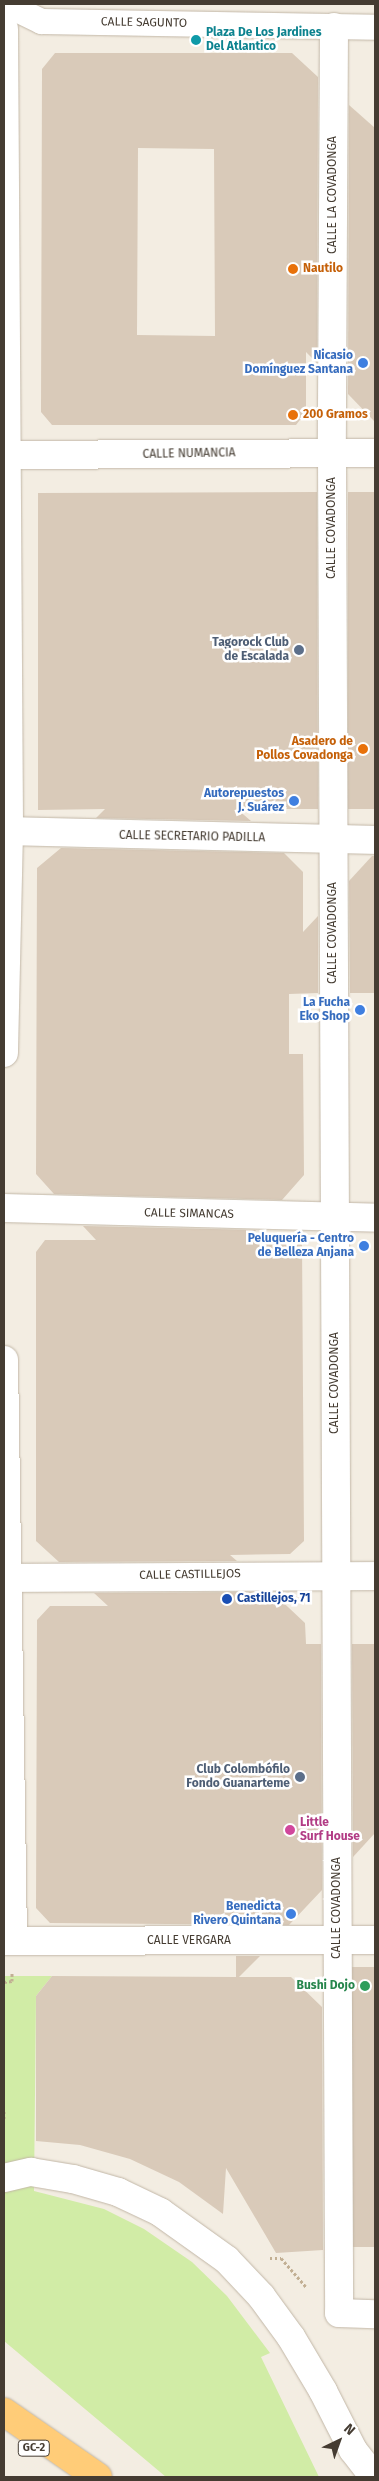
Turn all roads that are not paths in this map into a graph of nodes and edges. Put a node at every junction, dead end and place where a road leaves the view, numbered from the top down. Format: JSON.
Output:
{"nodes":[{"id":1,"x":6,"y":4,"type":"edge"},
{"id":2,"x":334,"y":27,"type":"junction"},
{"id":3,"x":375,"y":27,"type":"edge"},
{"id":4,"x":4,"y":29,"type":"edge"},
{"id":5,"x":332,"y":453,"type":"junction"},
{"id":6,"x":375,"y":453,"type":"edge"},
{"id":7,"x":4,"y":455,"type":"edge"},
{"id":8,"x":9,"y":831,"type":"junction"},
{"id":9,"x":375,"y":840,"type":"edge"},
{"id":10,"x":333,"y":841,"type":"junction"},
{"id":11,"x":4,"y":1054,"type":"edge"},
{"id":12,"x":4,"y":1208,"type":"edge"},
{"id":13,"x":335,"y":1217,"type":"junction"},
{"id":14,"x":375,"y":1218,"type":"edge"},
{"id":15,"x":4,"y":1360,"type":"edge"},
{"id":16,"x":336,"y":1575,"type":"junction"},
{"id":17,"x":375,"y":1576,"type":"edge"},
{"id":18,"x":6,"y":1578,"type":"edge"},
{"id":19,"x":338,"y":1940,"type":"junction"},
{"id":20,"x":375,"y":1940,"type":"edge"},
{"id":21,"x":8,"y":1941,"type":"edge"},
{"id":22,"x":4,"y":2178,"type":"edge"},
{"id":23,"x":375,"y":2314,"type":"edge"},
{"id":24,"x":4,"y":2412,"type":"edge"},
{"id":25,"x":4,"y":2419,"type":"edge"},
{"id":26,"x":65,"y":2477,"type":"edge"},
{"id":27,"x":98,"y":2477,"type":"edge"},
{"id":28,"x":374,"y":2477,"type":"edge"}],
"edges":[{"from":1,"to":2,"type":"street","name":"CALLE SAGUNTO"},
{"from":2,"to":3,"type":"street","name":"CALLE SAGUNTO"},
{"from":2,"to":5,"type":"street","name":"CALLE LA COVADONGA"},
{"from":4,"to":7,"type":"street"},
{"from":5,"to":6,"type":"street","name":"CALLE NUMANCIA"},
{"from":5,"to":7,"type":"street","name":"CALLE NUMANCIA"},
{"from":5,"to":10,"type":"street","name":"CALLE COVADONGA"},
{"from":7,"to":8,"type":"street"},
{"from":8,"to":10,"type":"street","name":"CALLE SECRETARIO PADILLA"},
{"from":8,"to":11,"type":"street"},
{"from":9,"to":10,"type":"street","name":"CALLE SECRETARIO PADILLA"},
{"from":10,"to":13,"type":"street","name":"CALLE COVADONGA"},
{"from":12,"to":13,"type":"street","name":"CALLE SIMANCAS"},
{"from":13,"to":14,"type":"street","name":"CALLE SIMANCAS"},
{"from":13,"to":16,"type":"street","name":"CALLE COVADONGA"},
{"from":15,"to":18,"type":"street"},
{"from":16,"to":17,"type":"street","name":"CALLE CASTILLEJOS"},
{"from":16,"to":18,"type":"street","name":"CALLE CASTILLEJOS"},
{"from":16,"to":19,"type":"street","name":"CALLE COVADONGA"},
{"from":18,"to":21,"type":"street"},
{"from":19,"to":20,"type":"street","name":"CALLE VERGARA"},
{"from":19,"to":21,"type":"street","name":"CALLE VERGARA"},
{"from":19,"to":23,"type":"street","name":"CALLE COVADONGA"},
{"from":22,"to":28,"type":"street"},
{"from":24,"to":27,"type":"highway"},
{"from":25,"to":26,"type":"highway","number":"GC-2"}]}
